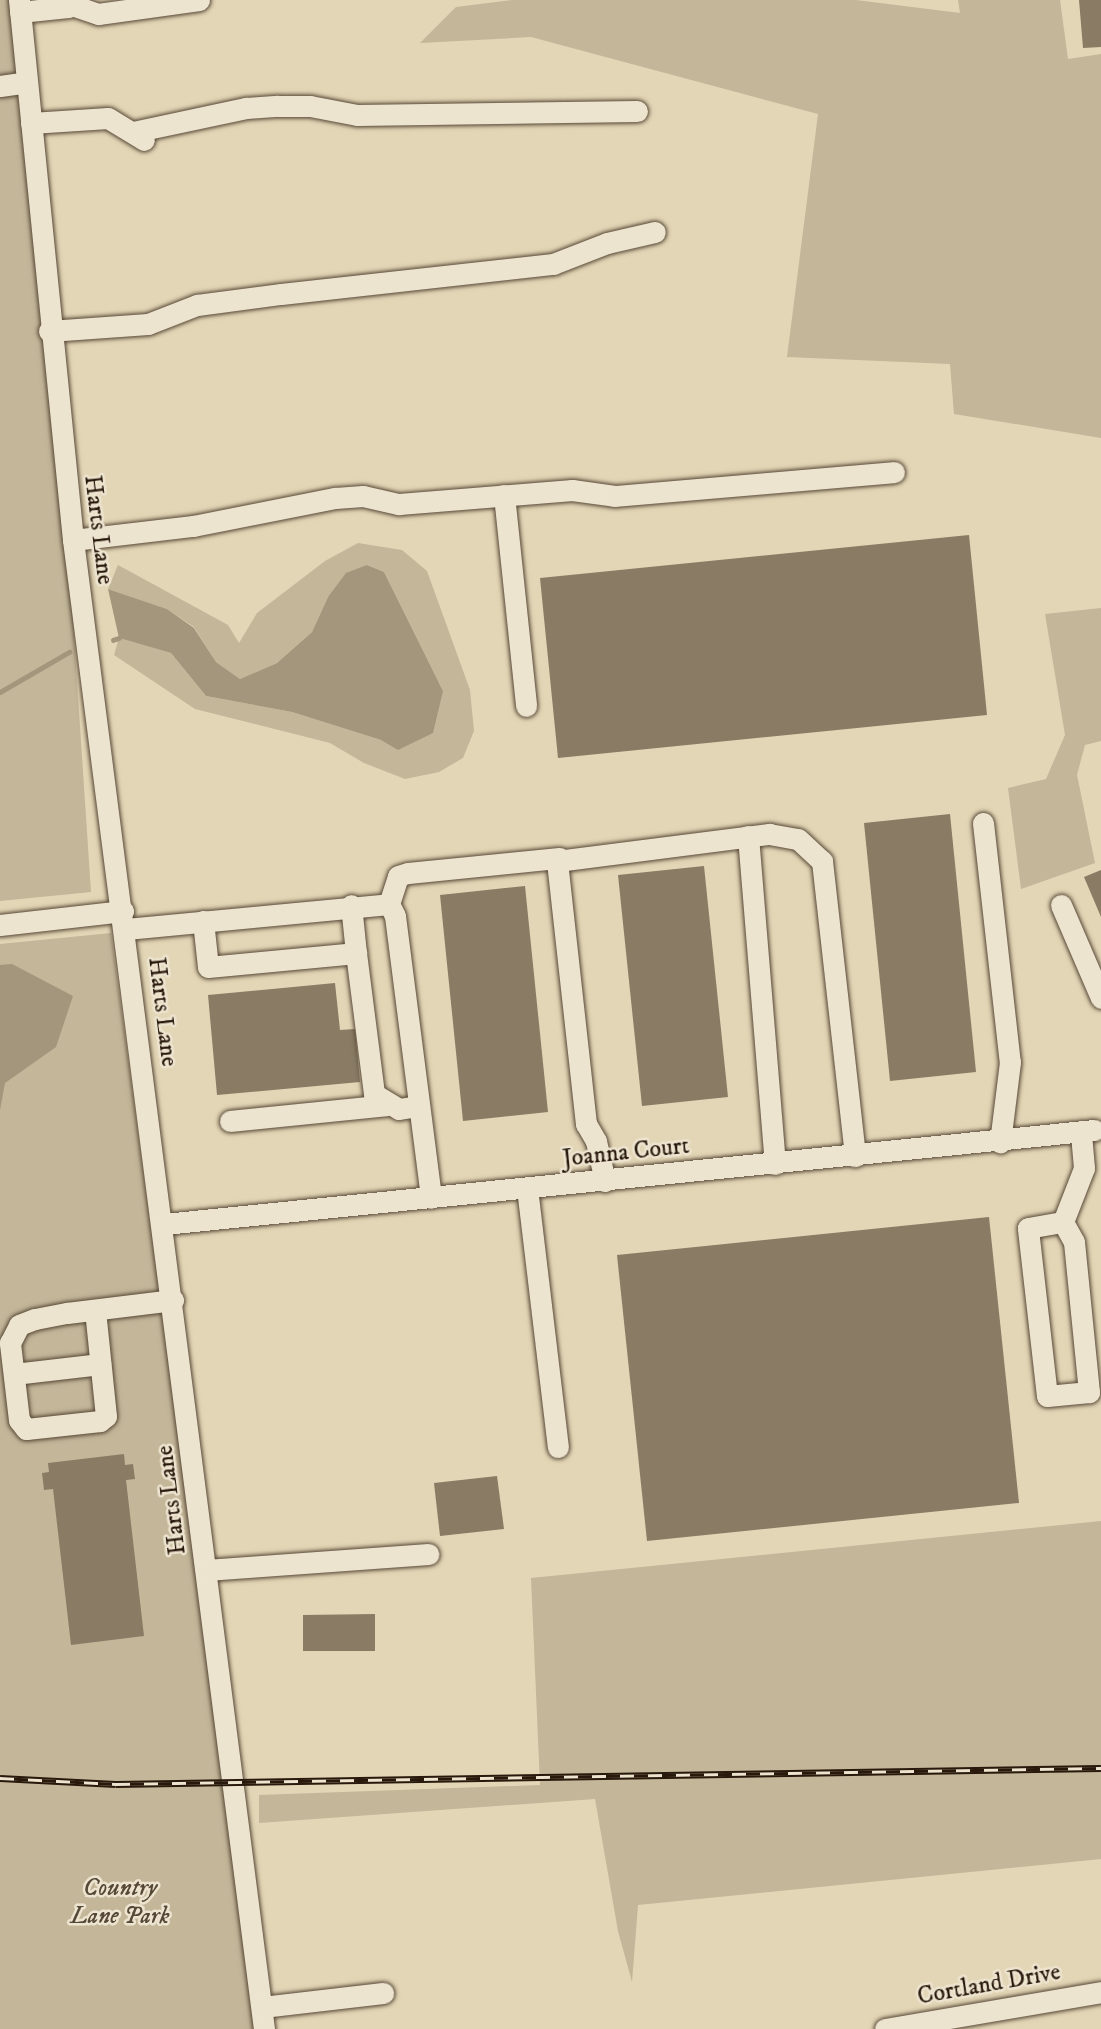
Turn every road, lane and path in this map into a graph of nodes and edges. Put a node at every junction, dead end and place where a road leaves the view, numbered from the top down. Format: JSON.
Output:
{"nodes":[{"id":1,"x":199,"y":0,"type":"edge"},
{"id":2,"x":73,"y":2,"type":"edge"},
{"id":3,"x":19,"y":6,"type":"edge"},
{"id":4,"x":27,"y":82,"type":"junction"},
{"id":5,"x":0,"y":86,"type":"edge"},
{"id":6,"x":637,"y":111,"type":"dead end"},
{"id":7,"x":31,"y":123,"type":"junction"},
{"id":8,"x":655,"y":232,"type":"dead end"},
{"id":9,"x":50,"y":331,"type":"junction"},
{"id":10,"x":894,"y":472,"type":"dead end"},
{"id":11,"x":504,"y":495,"type":"junction"},
{"id":12,"x":73,"y":540,"type":"junction"},
{"id":13,"x":526,"y":706,"type":"dead end"},
{"id":14,"x":984,"y":824,"type":"dead end"},
{"id":15,"x":748,"y":836,"type":"junction"},
{"id":16,"x":559,"y":858,"type":"junction"},
{"id":17,"x":389,"y":904,"type":"junction"},
{"id":18,"x":351,"y":905,"type":"junction"},
{"id":19,"x":1061,"y":905,"type":"dead end"},
{"id":20,"x":124,"y":920,"type":"junction"},
{"id":21,"x":203,"y":921,"type":"junction"},
{"id":22,"x":0,"y":925,"type":"edge"},
{"id":23,"x":356,"y":953,"type":"junction"},
{"id":24,"x":1101,"y":998,"type":"edge"},
{"id":25,"x":387,"y":1105,"type":"junction"},
{"id":26,"x":419,"y":1107,"type":"junction"},
{"id":27,"x":230,"y":1121,"type":"dead end"},
{"id":28,"x":1094,"y":1129,"type":"edge"},
{"id":29,"x":1000,"y":1142,"type":"junction"},
{"id":30,"x":855,"y":1156,"type":"junction"},
{"id":31,"x":775,"y":1164,"type":"junction"},
{"id":32,"x":605,"y":1181,"type":"junction"},
{"id":33,"x":527,"y":1188,"type":"junction"},
{"id":34,"x":430,"y":1198,"type":"junction"},
{"id":35,"x":1063,"y":1222,"type":"junction"},
{"id":36,"x":164,"y":1224,"type":"junction"},
{"id":37,"x":173,"y":1300,"type":"junction"},
{"id":38,"x":95,"y":1310,"type":"junction"},
{"id":39,"x":100,"y":1364,"type":"junction"},
{"id":40,"x":14,"y":1374,"type":"junction"},
{"id":41,"x":558,"y":1447,"type":"dead end"},
{"id":42,"x":428,"y":1554,"type":"dead end"},
{"id":43,"x":206,"y":1570,"type":"junction"},
{"id":44,"x":1101,"y":1992,"type":"edge"},
{"id":45,"x":383,"y":1993,"type":"dead end"},
{"id":46,"x":262,"y":2007,"type":"junction"},
{"id":47,"x":1001,"y":2020,"type":"edge"},
{"id":48,"x":264,"y":2029,"type":"edge"},
{"id":49,"x":885,"y":2029,"type":"edge"}],
"edges":[{"from":1,"to":2,"type":"street"},
{"from":2,"to":3,"type":"street"},
{"from":3,"to":4,"type":"street","name":"Harts Lane"},
{"from":4,"to":5,"type":"street"},
{"from":4,"to":7,"type":"street","name":"Harts Lane"},
{"from":6,"to":7,"type":"street"},
{"from":7,"to":9,"type":"street","name":"Harts Lane"},
{"from":8,"to":9,"type":"street"},
{"from":9,"to":12,"type":"street","name":"Harts Lane"},
{"from":10,"to":11,"type":"street"},
{"from":11,"to":12,"type":"street"},
{"from":11,"to":13,"type":"street"},
{"from":12,"to":20,"type":"street","name":"Harts Lane"},
{"from":14,"to":29,"type":"street"},
{"from":15,"to":16,"type":"street"},
{"from":15,"to":30,"type":"street"},
{"from":15,"to":31,"type":"street"},
{"from":16,"to":17,"type":"street"},
{"from":16,"to":32,"type":"street"},
{"from":17,"to":18,"type":"street"},
{"from":17,"to":26,"type":"street"},
{"from":18,"to":21,"type":"street"},
{"from":18,"to":23,"type":"street"},
{"from":19,"to":24,"type":"street"},
{"from":20,"to":21,"type":"street"},
{"from":20,"to":22,"type":"street"},
{"from":20,"to":36,"type":"street","name":"Harts Lane"},
{"from":21,"to":23,"type":"street"},
{"from":23,"to":25,"type":"street"},
{"from":25,"to":26,"type":"street"},
{"from":25,"to":27,"type":"street"},
{"from":26,"to":34,"type":"street"},
{"from":28,"to":29,"type":"street","name":"Joanna Court"},
{"from":28,"to":35,"type":"street"},
{"from":29,"to":30,"type":"street","name":"Joanna Court"},
{"from":30,"to":31,"type":"street","name":"Joanna Court"},
{"from":31,"to":32,"type":"street","name":"Joanna Court"},
{"from":32,"to":33,"type":"street","name":"Joanna Court"},
{"from":33,"to":34,"type":"street","name":"Joanna Court"},
{"from":33,"to":41,"type":"street"},
{"from":34,"to":36,"type":"street","name":"Joanna Court"},
{"from":35,"to":35,"type":"street"},
{"from":36,"to":37,"type":"street","name":"Harts Lane"},
{"from":37,"to":38,"type":"street"},
{"from":37,"to":43,"type":"street","name":"Harts Lane"},
{"from":38,"to":39,"type":"street"},
{"from":38,"to":40,"type":"street"},
{"from":39,"to":40,"type":"street"},
{"from":39,"to":40,"type":"street"},
{"from":42,"to":43,"type":"street"},
{"from":43,"to":46,"type":"street","name":"Harts Lane"},
{"from":44,"to":47,"type":"street","name":"Cortland Drive"},
{"from":45,"to":46,"type":"street"},
{"from":46,"to":48,"type":"street","name":"Harts Lane"},
{"from":47,"to":49,"type":"street","name":"Cortland Drive"}]}
